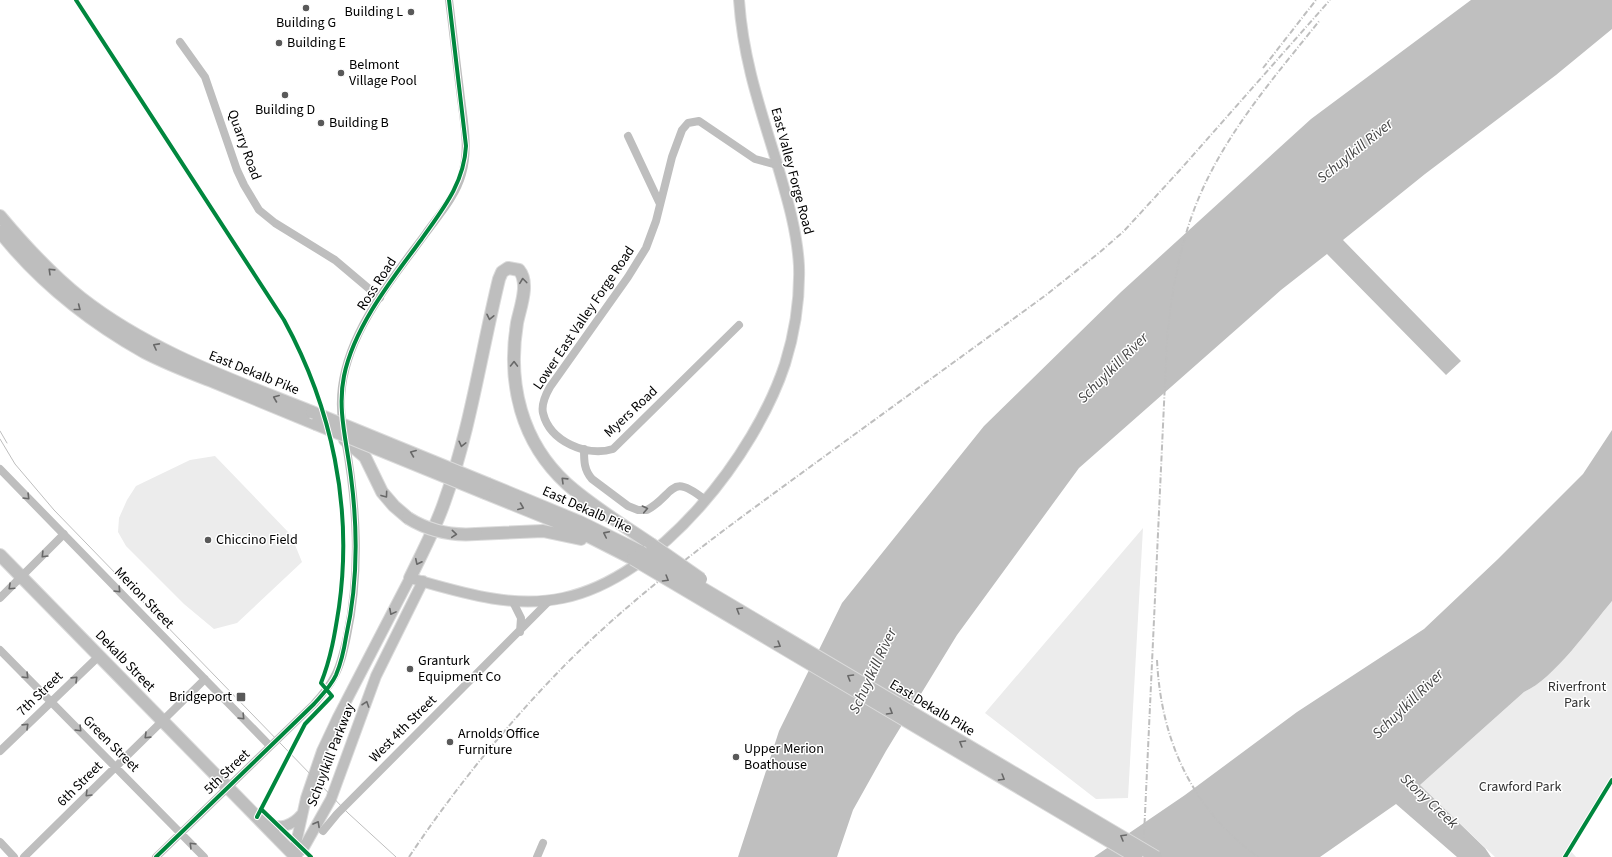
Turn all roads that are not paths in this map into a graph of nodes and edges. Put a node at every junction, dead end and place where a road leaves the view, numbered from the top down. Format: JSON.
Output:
{"nodes":[{"id":1,"x":449,"y":0,"type":"edge"},
{"id":2,"x":739,"y":0,"type":"edge"},
{"id":3,"x":180,"y":42,"type":"dead end"},
{"id":4,"x":628,"y":136,"type":"dead end"},
{"id":5,"x":777,"y":165,"type":"junction"},
{"id":6,"x":660,"y":204,"type":"junction"},
{"id":7,"x":0,"y":216,"type":"edge"},
{"id":8,"x":0,"y":232,"type":"edge"},
{"id":9,"x":380,"y":298,"type":"junction"},
{"id":10,"x":739,"y":325,"type":"dead end"},
{"id":11,"x":314,"y":418,"type":"junction"},
{"id":12,"x":345,"y":440,"type":"junction"},
{"id":13,"x":584,"y":449,"type":"junction"},
{"id":14,"x":0,"y":469,"type":"edge"},
{"id":15,"x":486,"y":488,"type":"junction"},
{"id":16,"x":705,"y":500,"type":"junction"},
{"id":17,"x":64,"y":534,"type":"junction"},
{"id":18,"x":591,"y":538,"type":"junction"},
{"id":19,"x":0,"y":555,"type":"edge"},
{"id":20,"x":637,"y":556,"type":"junction"},
{"id":21,"x":23,"y":576,"type":"junction"},
{"id":22,"x":410,"y":578,"type":"junction"},
{"id":23,"x":423,"y":581,"type":"junction"},
{"id":24,"x":709,"y":592,"type":"junction"},
{"id":25,"x":0,"y":598,"type":"edge"},
{"id":26,"x":550,"y":600,"type":"junction"},
{"id":27,"x":513,"y":602,"type":"junction"},
{"id":28,"x":520,"y":632,"type":"junction"},
{"id":29,"x":0,"y":650,"type":"edge"},
{"id":30,"x":99,"y":656,"type":"junction"},
{"id":31,"x":205,"y":679,"type":"junction"},
{"id":32,"x":51,"y":702,"type":"junction"},
{"id":33,"x":314,"y":704,"type":"joint"},
{"id":34,"x":163,"y":721,"type":"junction"},
{"id":35,"x":270,"y":746,"type":"junction"},
{"id":36,"x":0,"y":751,"type":"edge"},
{"id":37,"x":116,"y":767,"type":"junction"},
{"id":38,"x":228,"y":787,"type":"junction"},
{"id":39,"x":302,"y":814,"type":"junction"},
{"id":40,"x":265,"y":825,"type":"junction"},
{"id":41,"x":323,"y":831,"type":"dead end"},
{"id":42,"x":180,"y":834,"type":"junction"},
{"id":43,"x":0,"y":842,"type":"edge"},
{"id":44,"x":542,"y":843,"type":"dead end"},
{"id":45,"x":295,"y":856,"type":"edge"},
{"id":46,"x":14,"y":857,"type":"edge"},
{"id":47,"x":24,"y":857,"type":"edge"},
{"id":48,"x":156,"y":857,"type":"edge"},
{"id":49,"x":204,"y":857,"type":"edge"},
{"id":50,"x":536,"y":857,"type":"edge"},
{"id":51,"x":1136,"y":857,"type":"edge"},
{"id":52,"x":1156,"y":857,"type":"edge"}],
"edges":[{"from":1,"to":9,"type":"street","name":"Ross Road"},
{"from":2,"to":5,"type":"main road","name":"East Valley Forge Road"},
{"from":3,"to":9,"type":"street","name":"Quarry Road"},
{"from":4,"to":6,"type":"street"},
{"from":5,"to":6,"type":"street","name":"Lower East Valley Forge Road"},
{"from":5,"to":16,"type":"main road","name":"East Valley Forge Road"},
{"from":6,"to":13,"type":"street","name":"Lower East Valley Forge Road"},
{"from":11,"to":7,"type":"highway","name":"East Dekalb Pike","one_way":true},
{"from":8,"to":11,"type":"highway","name":"East Dekalb Pike","one_way":true},
{"from":9,"to":12,"type":"street","name":"Ross Road"},
{"from":10,"to":13,"type":"street","name":"Myers Road"},
{"from":11,"to":15,"type":"highway","name":"East Dekalb Pike","bridge":true},
{"from":12,"to":18,"type":"highway","one_way":true,"bridge":true},
{"from":12,"to":33,"type":"street","name":"Ross Road"},
{"from":13,"to":16,"type":"street","one_way":true},
{"from":14,"to":17,"type":"street","name":"Merion Street","one_way":true},
{"from":15,"to":18,"type":"highway","name":"East Dekalb Pike","one_way":true},
{"from":20,"to":15,"type":"highway","name":"East Dekalb Pike","one_way":true},
{"from":16,"to":26,"type":"main road","name":"East Valley Forge Road"},
{"from":17,"to":21,"type":"street","one_way":true},
{"from":17,"to":31,"type":"street","name":"Merion Street","one_way":true},
{"from":18,"to":20,"type":"highway","name":"East Dekalb Pike"},
{"from":19,"to":21,"type":"highway","name":"Dekalb Street"},
{"from":20,"to":24,"type":"highway","name":"East Dekalb Pike","bridge":true},
{"from":20,"to":51,"type":"highway","name":"East Dekalb Pike","one_way":true,"bridge":true},
{"from":21,"to":25,"type":"street","one_way":true},
{"from":21,"to":30,"type":"highway","name":"Dekalb Street"},
{"from":22,"to":23,"type":"main road","name":"East Valley Forge Road"},
{"from":24,"to":22,"type":"highway","one_way":true,"bridge":true},
{"from":22,"to":39,"type":"main road","name":"Schuylkill Parkway","one_way":true},
{"from":23,"to":27,"type":"main road","name":"East Valley Forge Road"},
{"from":45,"to":23,"type":"main road","name":"Schuylkill Parkway","one_way":true},
{"from":52,"to":24,"type":"highway","name":"East Dekalb Pike","one_way":true,"bridge":true},
{"from":26,"to":27,"type":"main road","name":"East Valley Forge Road"},
{"from":26,"to":28,"type":"street","name":"West 4th Street"},
{"from":27,"to":28,"type":"street"},
{"from":28,"to":41,"type":"street","name":"West 4th Street"},
{"from":29,"to":32,"type":"street","name":"Green Street","one_way":true},
{"from":32,"to":30,"type":"street","name":"7th Street","one_way":true},
{"from":30,"to":34,"type":"highway","name":"Dekalb Street"},
{"from":31,"to":34,"type":"street","name":"6th Street"},
{"from":31,"to":35,"type":"street","name":"Merion Street","one_way":true},
{"from":36,"to":32,"type":"street","name":"7th Street","one_way":true},
{"from":32,"to":37,"type":"street","name":"Green Street","one_way":true},
{"from":33,"to":35,"type":"street","name":"5th Street"},
{"from":34,"to":37,"type":"street","name":"6th Street","one_way":true},
{"from":34,"to":38,"type":"highway","name":"Dekalb Street"},
{"from":35,"to":38,"type":"street","name":"5th Street"},
{"from":37,"to":42,"type":"street","name":"Green Street"},
{"from":37,"to":47,"type":"street","name":"6th Street","one_way":true},
{"from":38,"to":40,"type":"highway","name":"Dekalb Street"},
{"from":38,"to":42,"type":"street","name":"5th Street"},
{"from":39,"to":40,"type":"main road"},
{"from":39,"to":45,"type":"main road","name":"Schuylkill Parkway"},
{"from":40,"to":45,"type":"highway","name":"Dekalb Street"},
{"from":42,"to":48,"type":"street","name":"5th Street"},
{"from":49,"to":42,"type":"street","name":"Green Street","one_way":true},
{"from":43,"to":46,"type":"street"},
{"from":44,"to":50,"type":"street"}]}
